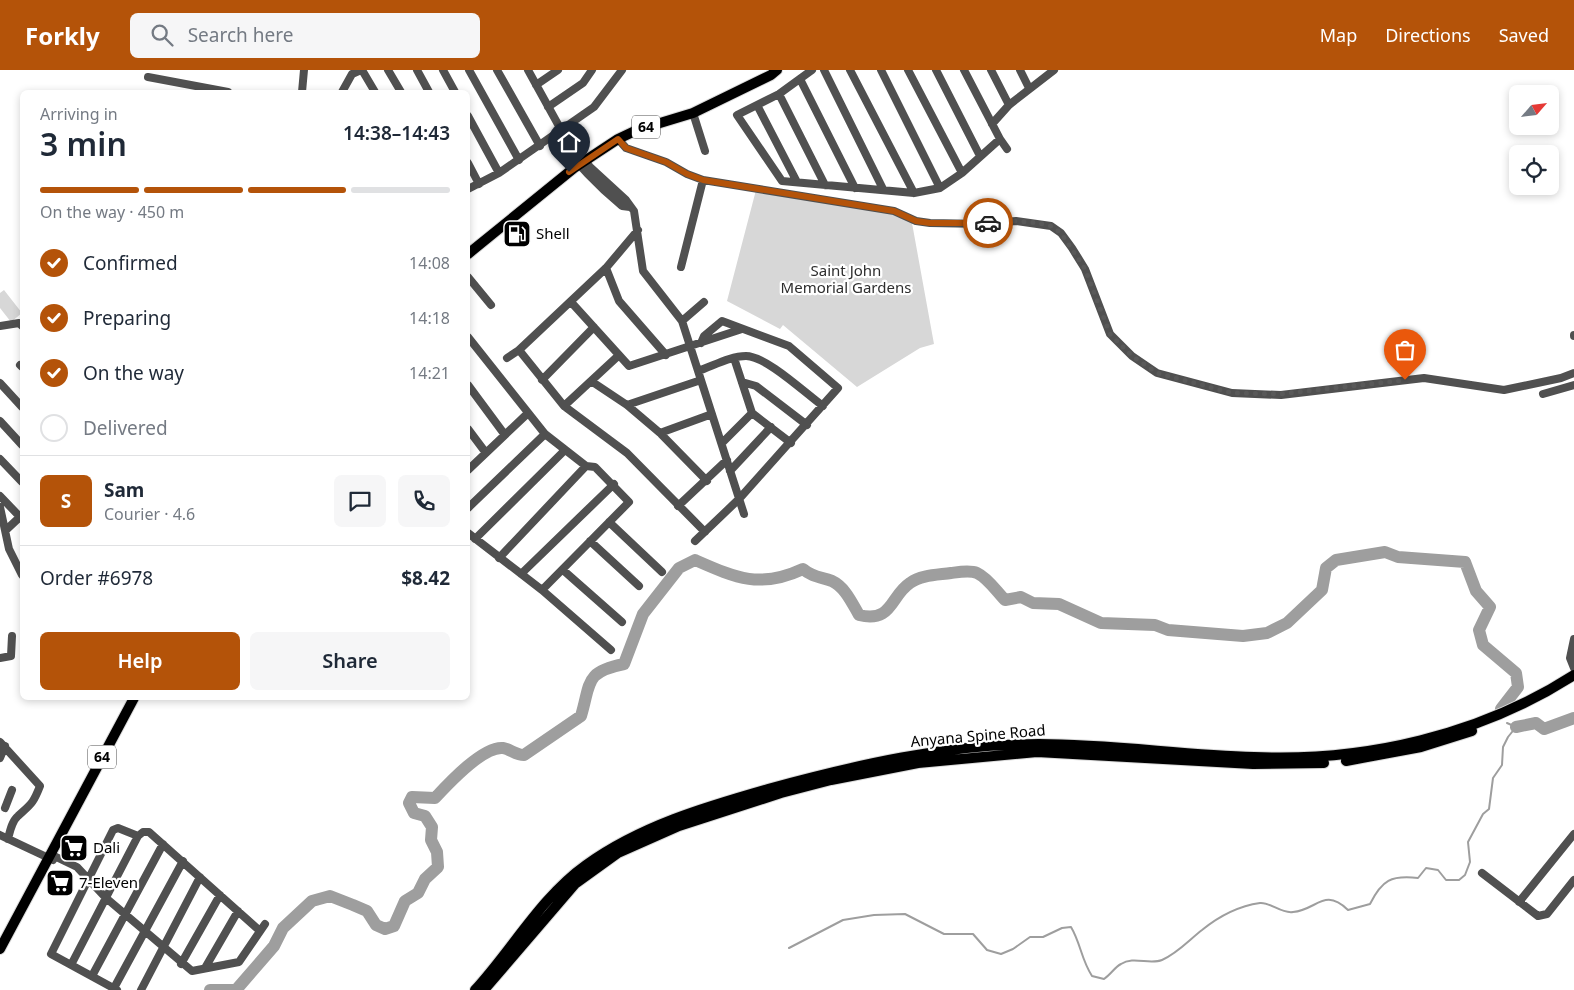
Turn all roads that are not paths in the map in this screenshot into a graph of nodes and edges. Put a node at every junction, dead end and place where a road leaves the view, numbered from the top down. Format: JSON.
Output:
{"nodes":[{"id":1,"x":304,"y":70,"type":"edge"},
{"id":2,"x":362,"y":70,"type":"edge"},
{"id":3,"x":388,"y":70,"type":"edge"},
{"id":4,"x":417,"y":70,"type":"edge"},
{"id":5,"x":443,"y":70,"type":"edge"},
{"id":6,"x":469,"y":70,"type":"edge"},
{"id":7,"x":498,"y":70,"type":"edge"},
{"id":8,"x":528,"y":70,"type":"edge"},
{"id":9,"x":558,"y":70,"type":"edge"},
{"id":10,"x":592,"y":70,"type":"edge"},
{"id":11,"x":622,"y":70,"type":"edge"},
{"id":12,"x":777,"y":70,"type":"edge"},
{"id":13,"x":812,"y":70,"type":"edge"},
{"id":14,"x":824,"y":70,"type":"edge"},
{"id":15,"x":850,"y":70,"type":"edge"},
{"id":16,"x":880,"y":70,"type":"edge"},
{"id":17,"x":908,"y":70,"type":"edge"},
{"id":18,"x":936,"y":70,"type":"edge"},
{"id":19,"x":964,"y":70,"type":"edge"},
{"id":20,"x":992,"y":70,"type":"edge"},
{"id":21,"x":1020,"y":70,"type":"edge"},
{"id":22,"x":1050,"y":71,"type":"edge"},
{"id":23,"x":148,"y":77,"type":"dead end"},
{"id":24,"x":800,"y":79,"type":"junction"},
{"id":25,"x":536,"y":85,"type":"junction"},
{"id":26,"x":1029,"y":88,"type":"junction"},
{"id":27,"x":217,"y":90,"type":"edge"},
{"id":28,"x":302,"y":90,"type":"edge"},
{"id":29,"x":343,"y":90,"type":"edge"},
{"id":30,"x":374,"y":90,"type":"edge"},
{"id":31,"x":400,"y":90,"type":"edge"},
{"id":32,"x":428,"y":90,"type":"edge"},
{"id":33,"x":454,"y":90,"type":"edge"},
{"id":34,"x":779,"y":94,"type":"junction"},
{"id":35,"x":1009,"y":105,"type":"junction"},
{"id":36,"x":757,"y":106,"type":"junction"},
{"id":37,"x":548,"y":107,"type":"junction"},
{"id":38,"x":693,"y":113,"type":"junction"},
{"id":39,"x":470,"y":120,"type":"edge"},
{"id":40,"x":992,"y":124,"type":"junction"},
{"id":41,"x":563,"y":134,"type":"junction"},
{"id":42,"x":618,"y":139,"type":"junction"},
{"id":43,"x":1000,"y":139,"type":"junction"},
{"id":44,"x":540,"y":146,"type":"junction"},
{"id":45,"x":1008,"y":149,"type":"dead end"},
{"id":46,"x":705,"y":151,"type":"dead end"},
{"id":47,"x":980,"y":156,"type":"junction"},
{"id":48,"x":518,"y":160,"type":"junction"},
{"id":49,"x":582,"y":162,"type":"junction"},
{"id":50,"x":470,"y":167,"type":"edge"},
{"id":51,"x":499,"y":173,"type":"junction"},
{"id":52,"x":962,"y":173,"type":"junction"},
{"id":53,"x":703,"y":180,"type":"junction"},
{"id":54,"x":797,"y":182,"type":"junction"},
{"id":55,"x":479,"y":184,"type":"junction"},
{"id":56,"x":825,"y":185,"type":"junction"},
{"id":57,"x":470,"y":188,"type":"edge"},
{"id":58,"x":855,"y":188,"type":"junction"},
{"id":59,"x":940,"y":188,"type":"junction"},
{"id":60,"x":883,"y":189,"type":"junction"},
{"id":61,"x":914,"y":193,"type":"junction"},
{"id":62,"x":638,"y":230,"type":"junction"},
{"id":63,"x":470,"y":252,"type":"edge"},
{"id":64,"x":681,"y":267,"type":"dead end"},
{"id":65,"x":606,"y":268,"type":"junction"},
{"id":66,"x":470,"y":279,"type":"edge"},
{"id":67,"x":571,"y":302,"type":"junction"},
{"id":68,"x":704,"y":302,"type":"dead end"},
{"id":69,"x":491,"y":305,"type":"dead end"},
{"id":70,"x":682,"y":321,"type":"junction"},
{"id":71,"x":20,"y":325,"type":"edge"},
{"id":72,"x":0,"y":326,"type":"edge"},
{"id":73,"x":594,"y":327,"type":"junction"},
{"id":74,"x":742,"y":329,"type":"junction"},
{"id":75,"x":470,"y":339,"type":"edge"},
{"id":76,"x":701,"y":343,"type":"junction"},
{"id":77,"x":691,"y":347,"type":"junction"},
{"id":78,"x":519,"y":350,"type":"junction"},
{"id":79,"x":666,"y":355,"type":"junction"},
{"id":80,"x":618,"y":356,"type":"junction"},
{"id":81,"x":507,"y":358,"type":"dead end"},
{"id":82,"x":734,"y":358,"type":"junction"},
{"id":83,"x":698,"y":371,"type":"junction"},
{"id":84,"x":1574,"y":372,"type":"edge"},
{"id":85,"x":542,"y":380,"type":"junction"},
{"id":86,"x":701,"y":380,"type":"junction"},
{"id":87,"x":591,"y":381,"type":"junction"},
{"id":88,"x":742,"y":382,"type":"junction"},
{"id":89,"x":0,"y":383,"type":"edge"},
{"id":90,"x":1574,"y":386,"type":"edge"},
{"id":91,"x":470,"y":388,"type":"edge"},
{"id":92,"x":1543,"y":394,"type":"dead end"},
{"id":93,"x":20,"y":405,"type":"edge"},
{"id":94,"x":627,"y":405,"type":"junction"},
{"id":95,"x":564,"y":406,"type":"junction"},
{"id":96,"x":823,"y":406,"type":"junction"},
{"id":97,"x":752,"y":413,"type":"junction"},
{"id":98,"x":527,"y":414,"type":"junction"},
{"id":99,"x":712,"y":414,"type":"junction"},
{"id":100,"x":0,"y":421,"type":"edge"},
{"id":101,"x":807,"y":424,"type":"junction"},
{"id":102,"x":771,"y":427,"type":"junction"},
{"id":103,"x":470,"y":433,"type":"edge"},
{"id":104,"x":660,"y":433,"type":"junction"},
{"id":105,"x":545,"y":434,"type":"junction"},
{"id":106,"x":505,"y":435,"type":"junction"},
{"id":107,"x":20,"y":443,"type":"edge"},
{"id":108,"x":722,"y":443,"type":"junction"},
{"id":109,"x":791,"y":443,"type":"junction"},
{"id":110,"x":565,"y":450,"type":"junction"},
{"id":111,"x":486,"y":453,"type":"junction"},
{"id":112,"x":0,"y":459,"type":"edge"},
{"id":113,"x":727,"y":460,"type":"junction"},
{"id":114,"x":586,"y":466,"type":"junction"},
{"id":115,"x":470,"y":468,"type":"edge"},
{"id":116,"x":730,"y":471,"type":"junction"},
{"id":117,"x":20,"y":480,"type":"edge"},
{"id":118,"x":707,"y":481,"type":"junction"},
{"id":119,"x":614,"y":484,"type":"junction"},
{"id":120,"x":0,"y":496,"type":"edge"},
{"id":121,"x":739,"y":498,"type":"junction"},
{"id":122,"x":470,"y":506,"type":"edge"},
{"id":123,"x":678,"y":506,"type":"junction"},
{"id":124,"x":0,"y":507,"type":"edge"},
{"id":125,"x":744,"y":514,"type":"dead end"},
{"id":126,"x":20,"y":515,"type":"edge"},
{"id":127,"x":20,"y":519,"type":"edge"},
{"id":128,"x":609,"y":522,"type":"junction"},
{"id":129,"x":6,"y":530,"type":"junction"},
{"id":130,"x":705,"y":532,"type":"junction"},
{"id":131,"x":470,"y":535,"type":"edge"},
{"id":132,"x":475,"y":539,"type":"junction"},
{"id":133,"x":590,"y":541,"type":"junction"},
{"id":134,"x":695,"y":541,"type":"dead end"},
{"id":135,"x":499,"y":558,"type":"junction"},
{"id":136,"x":563,"y":570,"type":"junction"},
{"id":137,"x":20,"y":571,"type":"edge"},
{"id":138,"x":662,"y":572,"type":"dead end"},
{"id":139,"x":521,"y":574,"type":"junction"},
{"id":140,"x":639,"y":586,"type":"dead end"},
{"id":141,"x":542,"y":590,"type":"junction"},
{"id":142,"x":622,"y":622,"type":"dead end"},
{"id":143,"x":12,"y":636,"type":"dead end"},
{"id":144,"x":1574,"y":639,"type":"edge"},
{"id":145,"x":611,"y":650,"type":"dead end"},
{"id":146,"x":0,"y":658,"type":"edge"},
{"id":147,"x":1574,"y":668,"type":"edge"},
{"id":148,"x":1574,"y":674,"type":"edge"},
{"id":149,"x":1574,"y":683,"type":"edge"},
{"id":150,"x":133,"y":700,"type":"edge"},
{"id":151,"x":2,"y":744,"type":"edge"},
{"id":152,"x":0,"y":758,"type":"edge"},
{"id":153,"x":12,"y":790,"type":"dead end"},
{"id":154,"x":2,"y":807,"type":"edge"},
{"id":155,"x":17,"y":816,"type":"junction"},
{"id":156,"x":1574,"y":834,"type":"edge"},
{"id":157,"x":0,"y":835,"type":"edge"},
{"id":158,"x":138,"y":836,"type":"junction"},
{"id":159,"x":8,"y":839,"type":"junction"},
{"id":160,"x":163,"y":844,"type":"junction"},
{"id":161,"x":49,"y":856,"type":"junction"},
{"id":162,"x":183,"y":861,"type":"junction"},
{"id":163,"x":1482,"y":873,"type":"dead end"},
{"id":164,"x":200,"y":877,"type":"junction"},
{"id":165,"x":88,"y":878,"type":"junction"},
{"id":166,"x":1574,"y":880,"type":"edge"},
{"id":167,"x":220,"y":895,"type":"junction"},
{"id":168,"x":106,"y":898,"type":"junction"},
{"id":169,"x":1519,"y":902,"type":"junction"},
{"id":170,"x":238,"y":911,"type":"junction"},
{"id":171,"x":124,"y":914,"type":"junction"},
{"id":172,"x":265,"y":924,"type":"dead end"},
{"id":173,"x":143,"y":931,"type":"junction"},
{"id":174,"x":260,"y":931,"type":"junction"},
{"id":175,"x":0,"y":948,"type":"edge"},
{"id":176,"x":162,"y":948,"type":"junction"},
{"id":177,"x":71,"y":964,"type":"junction"},
{"id":178,"x":182,"y":964,"type":"junction"},
{"id":179,"x":205,"y":968,"type":"junction"},
{"id":180,"x":92,"y":976,"type":"junction"},
{"id":181,"x":115,"y":989,"type":"edge"},
{"id":182,"x":141,"y":990,"type":"edge"},
{"id":183,"x":475,"y":990,"type":"edge"},
{"id":184,"x":484,"y":990,"type":"edge"}],
"edges":[{"from":1,"to":28,"type":"street"},
{"from":2,"to":29,"type":"street"},
{"from":2,"to":30,"type":"street"},
{"from":3,"to":31,"type":"street"},
{"from":4,"to":32,"type":"street"},
{"from":5,"to":33,"type":"street"},
{"from":6,"to":48,"type":"street"},
{"from":7,"to":44,"type":"street"},
{"from":8,"to":25,"type":"street"},
{"from":9,"to":25,"type":"street"},
{"from":10,"to":37,"type":"street"},
{"from":11,"to":41,"type":"street"},
{"from":12,"to":38,"type":"main road","number":"64"},
{"from":13,"to":24,"type":"street"},
{"from":14,"to":60,"type":"street"},
{"from":15,"to":61,"type":"street"},
{"from":16,"to":59,"type":"street"},
{"from":17,"to":52,"type":"street"},
{"from":18,"to":47,"type":"street"},
{"from":19,"to":40,"type":"street"},
{"from":20,"to":35,"type":"street"},
{"from":21,"to":26,"type":"street"},
{"from":22,"to":26,"type":"street"},
{"from":23,"to":27,"type":"street"},
{"from":24,"to":34,"type":"street"},
{"from":24,"to":58,"type":"street"},
{"from":25,"to":37,"type":"street"},
{"from":26,"to":35,"type":"street"},
{"from":34,"to":36,"type":"street"},
{"from":34,"to":56,"type":"street"},
{"from":35,"to":40,"type":"street"},
{"from":36,"to":54,"type":"street"},
{"from":36,"to":54,"type":"street"},
{"from":37,"to":41,"type":"street"},
{"from":38,"to":42,"type":"main road","number":"64"},
{"from":38,"to":46,"type":"street"},
{"from":39,"to":51,"type":"street"},
{"from":40,"to":43,"type":"street"},
{"from":41,"to":44,"type":"street"},
{"from":41,"to":49,"type":"street"},
{"from":42,"to":49,"type":"main road","number":"64"},
{"from":42,"to":53,"type":"street"},
{"from":43,"to":45,"type":"street"},
{"from":43,"to":47,"type":"street"},
{"from":44,"to":48,"type":"street"},
{"from":47,"to":52,"type":"street"},
{"from":48,"to":51,"type":"street"},
{"from":49,"to":62,"type":"street"},
{"from":49,"to":63,"type":"main road","number":"64"},
{"from":50,"to":55,"type":"street"},
{"from":51,"to":55,"type":"street"},
{"from":52,"to":59,"type":"street"},
{"from":53,"to":64,"type":"street"},
{"from":53,"to":84,"type":"street"},
{"from":54,"to":56,"type":"street"},
{"from":55,"to":57,"type":"street"},
{"from":56,"to":58,"type":"street"},
{"from":58,"to":60,"type":"street"},
{"from":59,"to":61,"type":"street"},
{"from":60,"to":61,"type":"street"},
{"from":62,"to":65,"type":"street"},
{"from":62,"to":70,"type":"street"},
{"from":65,"to":67,"type":"street"},
{"from":65,"to":79,"type":"street"},
{"from":66,"to":69,"type":"street"},
{"from":67,"to":73,"type":"street"},
{"from":67,"to":78,"type":"street"},
{"from":68,"to":70,"type":"street"},
{"from":70,"to":77,"type":"street"},
{"from":71,"to":72,"type":"street"},
{"from":73,"to":80,"type":"street"},
{"from":73,"to":85,"type":"street"},
{"from":74,"to":76,"type":"street"},
{"from":74,"to":76,"type":"street"},
{"from":74,"to":96,"type":"street"},
{"from":75,"to":98,"type":"street"},
{"from":76,"to":77,"type":"street"},
{"from":77,"to":79,"type":"street"},
{"from":77,"to":83,"type":"street"},
{"from":78,"to":81,"type":"street"},
{"from":78,"to":85,"type":"street"},
{"from":79,"to":80,"type":"street"},
{"from":80,"to":87,"type":"street"},
{"from":82,"to":83,"type":"street"},
{"from":82,"to":88,"type":"street"},
{"from":82,"to":96,"type":"street"},
{"from":83,"to":86,"type":"street"},
{"from":85,"to":95,"type":"street"},
{"from":86,"to":94,"type":"street"},
{"from":86,"to":99,"type":"street"},
{"from":87,"to":94,"type":"street"},
{"from":87,"to":95,"type":"street"},
{"from":88,"to":97,"type":"street"},
{"from":88,"to":101,"type":"street"},
{"from":89,"to":93,"type":"street"},
{"from":90,"to":92,"type":"street"},
{"from":91,"to":106,"type":"street"},
{"from":94,"to":104,"type":"street"},
{"from":95,"to":123,"type":"street"},
{"from":96,"to":101,"type":"street"},
{"from":97,"to":102,"type":"street"},
{"from":97,"to":108,"type":"street"},
{"from":98,"to":105,"type":"street"},
{"from":98,"to":106,"type":"street"},
{"from":99,"to":104,"type":"street"},
{"from":99,"to":108,"type":"street"},
{"from":100,"to":107,"type":"street"},
{"from":101,"to":109,"type":"street"},
{"from":102,"to":109,"type":"street"},
{"from":102,"to":116,"type":"street"},
{"from":103,"to":111,"type":"street"},
{"from":104,"to":118,"type":"street"},
{"from":105,"to":110,"type":"street"},
{"from":105,"to":122,"type":"street"},
{"from":106,"to":111,"type":"street"},
{"from":108,"to":113,"type":"street"},
{"from":109,"to":121,"type":"street"},
{"from":110,"to":114,"type":"street"},
{"from":110,"to":132,"type":"street"},
{"from":111,"to":115,"type":"street"},
{"from":112,"to":117,"type":"street"},
{"from":113,"to":116,"type":"street"},
{"from":113,"to":118,"type":"street"},
{"from":114,"to":119,"type":"street"},
{"from":114,"to":135,"type":"street"},
{"from":116,"to":121,"type":"street"},
{"from":118,"to":123,"type":"street"},
{"from":119,"to":128,"type":"street"},
{"from":119,"to":139,"type":"street"},
{"from":120,"to":126,"type":"street"},
{"from":121,"to":125,"type":"street"},
{"from":121,"to":130,"type":"street"},
{"from":123,"to":130,"type":"street"},
{"from":124,"to":129,"type":"street"},
{"from":127,"to":129,"type":"street"},
{"from":128,"to":133,"type":"street"},
{"from":128,"to":138,"type":"street"},
{"from":129,"to":137,"type":"street"},
{"from":130,"to":134,"type":"street"},
{"from":131,"to":132,"type":"street"},
{"from":132,"to":135,"type":"street"},
{"from":133,"to":136,"type":"street"},
{"from":133,"to":140,"type":"street"},
{"from":135,"to":139,"type":"street"},
{"from":136,"to":141,"type":"street"},
{"from":136,"to":142,"type":"street"},
{"from":139,"to":141,"type":"street"},
{"from":141,"to":145,"type":"street"},
{"from":143,"to":146,"type":"street"},
{"from":144,"to":147,"type":"street"},
{"from":148,"to":183,"type":"main road","name":"Anyana Spine Road"},
{"from":149,"to":184,"type":"main road","name":"Anyana Spine Road"},
{"from":150,"to":161,"type":"main road","number":"64"},
{"from":151,"to":152,"type":"street"},
{"from":151,"to":155,"type":"street"},
{"from":153,"to":154,"type":"street"},
{"from":154,"to":155,"type":"street"},
{"from":155,"to":159,"type":"street"},
{"from":156,"to":169,"type":"street"},
{"from":157,"to":159,"type":"street"},
{"from":158,"to":160,"type":"street"},
{"from":158,"to":165,"type":"street"},
{"from":158,"to":168,"type":"street"},
{"from":159,"to":161,"type":"street"},
{"from":160,"to":162,"type":"street"},
{"from":160,"to":171,"type":"street"},
{"from":161,"to":165,"type":"street"},
{"from":161,"to":175,"type":"main road","number":"64"},
{"from":162,"to":164,"type":"street"},
{"from":162,"to":173,"type":"street"},
{"from":163,"to":169,"type":"street"},
{"from":164,"to":167,"type":"street"},
{"from":164,"to":176,"type":"street"},
{"from":165,"to":168,"type":"street"},
{"from":165,"to":177,"type":"street"},
{"from":166,"to":169,"type":"street"},
{"from":167,"to":170,"type":"street"},
{"from":167,"to":178,"type":"street"},
{"from":168,"to":171,"type":"street"},
{"from":168,"to":177,"type":"street"},
{"from":170,"to":174,"type":"street"},
{"from":170,"to":179,"type":"street"},
{"from":171,"to":173,"type":"street"},
{"from":171,"to":180,"type":"street"},
{"from":172,"to":174,"type":"street"},
{"from":173,"to":176,"type":"street"},
{"from":173,"to":181,"type":"street"},
{"from":174,"to":179,"type":"street"},
{"from":176,"to":178,"type":"street"},
{"from":176,"to":182,"type":"street"},
{"from":177,"to":180,"type":"street"},
{"from":178,"to":179,"type":"street"},
{"from":180,"to":181,"type":"street"}]}
